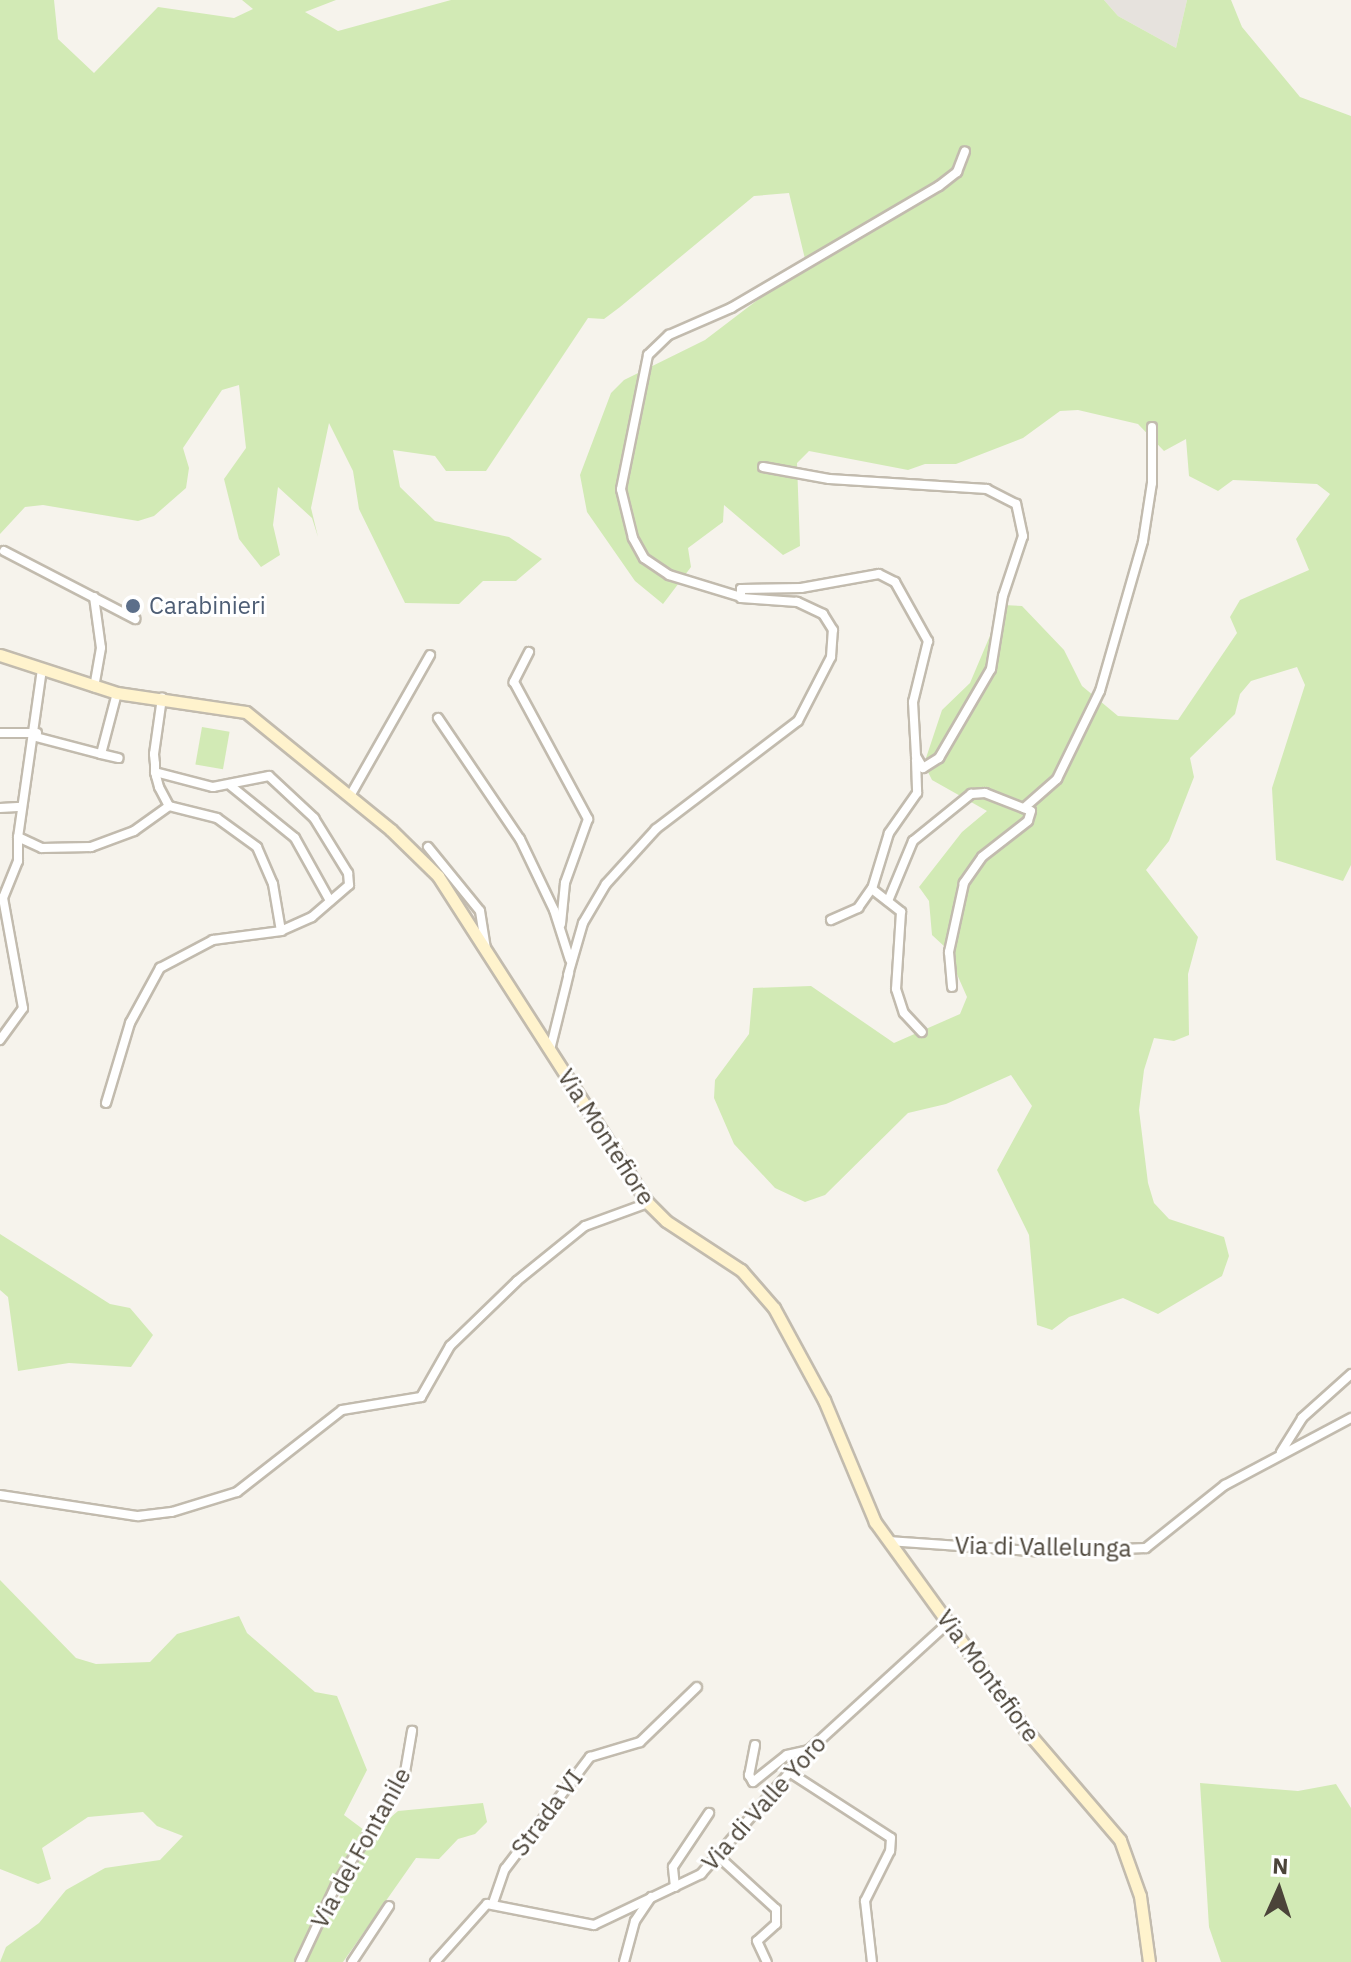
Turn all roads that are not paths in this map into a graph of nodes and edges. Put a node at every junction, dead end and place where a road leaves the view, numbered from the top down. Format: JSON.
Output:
{"nodes":[{"id":1,"x":965,"y":151,"type":"dead end"},
{"id":2,"x":1152,"y":427,"type":"dead end"},
{"id":3,"x":763,"y":467,"type":"dead end"},
{"id":4,"x":4,"y":551,"type":"dead end"},
{"id":5,"x":94,"y":597,"type":"junction"},
{"id":6,"x":741,"y":598,"type":"junction"},
{"id":7,"x":135,"y":619,"type":"dead end"},
{"id":8,"x":529,"y":652,"type":"dead end"},
{"id":9,"x":0,"y":655,"type":"edge"},
{"id":10,"x":430,"y":655,"type":"dead end"},
{"id":11,"x":42,"y":669,"type":"junction"},
{"id":12,"x":94,"y":687,"type":"junction"},
{"id":13,"x":117,"y":693,"type":"junction"},
{"id":14,"x":162,"y":698,"type":"junction"},
{"id":15,"x":438,"y":718,"type":"dead end"},
{"id":16,"x":0,"y":733,"type":"edge"},
{"id":17,"x":37,"y":735,"type":"junction"},
{"id":18,"x":916,"y":752,"type":"junction"},
{"id":19,"x":101,"y":754,"type":"junction"},
{"id":20,"x":119,"y":758,"type":"dead end"},
{"id":21,"x":155,"y":772,"type":"junction"},
{"id":22,"x":231,"y":786,"type":"junction"},
{"id":23,"x":350,"y":796,"type":"junction"},
{"id":24,"x":169,"y":806,"type":"junction"},
{"id":25,"x":22,"y":807,"type":"junction"},
{"id":26,"x":0,"y":808,"type":"edge"},
{"id":27,"x":1024,"y":808,"type":"junction"},
{"id":28,"x":18,"y":837,"type":"junction"},
{"id":29,"x":428,"y":847,"type":"dead end"},
{"id":30,"x":872,"y":887,"type":"junction"},
{"id":31,"x":330,"y":901,"type":"junction"},
{"id":32,"x":888,"y":901,"type":"junction"},
{"id":33,"x":831,"y":920,"type":"dead end"},
{"id":34,"x":561,"y":928,"type":"junction"},
{"id":35,"x":281,"y":931,"type":"junction"},
{"id":36,"x":486,"y":948,"type":"junction"},
{"id":37,"x":568,"y":975,"type":"junction"},
{"id":38,"x":952,"y":987,"type":"dead end"},
{"id":39,"x":922,"y":1032,"type":"dead end"},
{"id":40,"x":0,"y":1040,"type":"edge"},
{"id":41,"x":550,"y":1050,"type":"junction"},
{"id":42,"x":106,"y":1103,"type":"dead end"},
{"id":43,"x":648,"y":1203,"type":"junction"},
{"id":44,"x":1351,"y":1374,"type":"edge"},
{"id":45,"x":1351,"y":1418,"type":"edge"},
{"id":46,"x":1281,"y":1453,"type":"junction"},
{"id":47,"x":0,"y":1495,"type":"edge"},
{"id":48,"x":888,"y":1541,"type":"junction"},
{"id":49,"x":949,"y":1622,"type":"junction"},
{"id":50,"x":697,"y":1687,"type":"dead end"},
{"id":51,"x":412,"y":1731,"type":"dead end"},
{"id":52,"x":755,"y":1745,"type":"dead end"},
{"id":53,"x":809,"y":1750,"type":"junction"},
{"id":54,"x":789,"y":1772,"type":"junction"},
{"id":55,"x":709,"y":1813,"type":"dead end"},
{"id":56,"x":719,"y":1857,"type":"junction"},
{"id":57,"x":675,"y":1887,"type":"junction"},
{"id":58,"x":655,"y":1894,"type":"junction"},
{"id":59,"x":493,"y":1903,"type":"junction"},
{"id":60,"x":389,"y":1906,"type":"dead end"},
{"id":61,"x":300,"y":1962,"type":"edge"},
{"id":62,"x":352,"y":1962,"type":"edge"},
{"id":63,"x":435,"y":1962,"type":"edge"},
{"id":64,"x":624,"y":1962,"type":"edge"},
{"id":65,"x":767,"y":1962,"type":"edge"},
{"id":66,"x":872,"y":1962,"type":"edge"},
{"id":67,"x":1149,"y":1962,"type":"edge"}],
"edges":[{"from":1,"to":6,"type":"street"},
{"from":2,"to":27,"type":"street"},
{"from":3,"to":18,"type":"street"},
{"from":4,"to":5,"type":"street"},
{"from":5,"to":7,"type":"street"},
{"from":5,"to":12,"type":"street"},
{"from":6,"to":18,"type":"street"},
{"from":6,"to":37,"type":"street"},
{"from":8,"to":34,"type":"street"},
{"from":9,"to":11,"type":"main road","name":"Via Montefiore"},
{"from":10,"to":23,"type":"street"},
{"from":11,"to":12,"type":"main road","name":"Via Montefiore"},
{"from":11,"to":17,"type":"street"},
{"from":12,"to":13,"type":"main road","name":"Via Montefiore"},
{"from":13,"to":14,"type":"main road","name":"Via Montefiore"},
{"from":13,"to":19,"type":"street"},
{"from":14,"to":21,"type":"street"},
{"from":14,"to":23,"type":"main road","name":"Via Montefiore"},
{"from":15,"to":34,"type":"street"},
{"from":16,"to":17,"type":"street"},
{"from":17,"to":19,"type":"street"},
{"from":17,"to":25,"type":"street"},
{"from":18,"to":30,"type":"street"},
{"from":19,"to":20,"type":"street"},
{"from":21,"to":22,"type":"street"},
{"from":21,"to":24,"type":"street"},
{"from":22,"to":31,"type":"street"},
{"from":22,"to":31,"type":"street"},
{"from":23,"to":36,"type":"main road","name":"Via Montefiore"},
{"from":24,"to":28,"type":"street"},
{"from":24,"to":35,"type":"street"},
{"from":25,"to":26,"type":"street"},
{"from":25,"to":28,"type":"street"},
{"from":27,"to":32,"type":"street"},
{"from":27,"to":38,"type":"street"},
{"from":28,"to":40,"type":"street"},
{"from":29,"to":36,"type":"street"},
{"from":30,"to":32,"type":"street"},
{"from":30,"to":33,"type":"street"},
{"from":31,"to":35,"type":"street"},
{"from":32,"to":39,"type":"street"},
{"from":34,"to":37,"type":"street"},
{"from":35,"to":42,"type":"street"},
{"from":36,"to":41,"type":"main road","name":"Via Montefiore"},
{"from":37,"to":41,"type":"street"},
{"from":41,"to":43,"type":"main road","name":"Via Montefiore"},
{"from":43,"to":47,"type":"street"},
{"from":43,"to":48,"type":"main road","name":"Via Montefiore"},
{"from":44,"to":46,"type":"street"},
{"from":45,"to":46,"type":"street","name":"Via di Vallelunga"},
{"from":46,"to":48,"type":"street","name":"Via di Vallelunga"},
{"from":48,"to":49,"type":"main road","name":"Via Montefiore"},
{"from":49,"to":53,"type":"street","name":"Via di Valle Yoro"},
{"from":49,"to":67,"type":"main road","name":"Via Montefiore"},
{"from":50,"to":59,"type":"street","name":"Strada VI"},
{"from":51,"to":61,"type":"street","name":"Via del Fontanile"},
{"from":52,"to":53,"type":"street"},
{"from":53,"to":54,"type":"street","name":"Via di Valle Yoro"},
{"from":54,"to":56,"type":"street","name":"Via di Valle Yoro"},
{"from":54,"to":66,"type":"street"},
{"from":55,"to":57,"type":"street"},
{"from":56,"to":57,"type":"street","name":"Via di Valle Yoro"},
{"from":56,"to":65,"type":"street"},
{"from":57,"to":58,"type":"street","name":"Via di Valle Yoro"},
{"from":58,"to":59,"type":"street","name":"Via di Valle Yoro"},
{"from":58,"to":64,"type":"street"},
{"from":59,"to":63,"type":"street"},
{"from":60,"to":62,"type":"street"}]}
